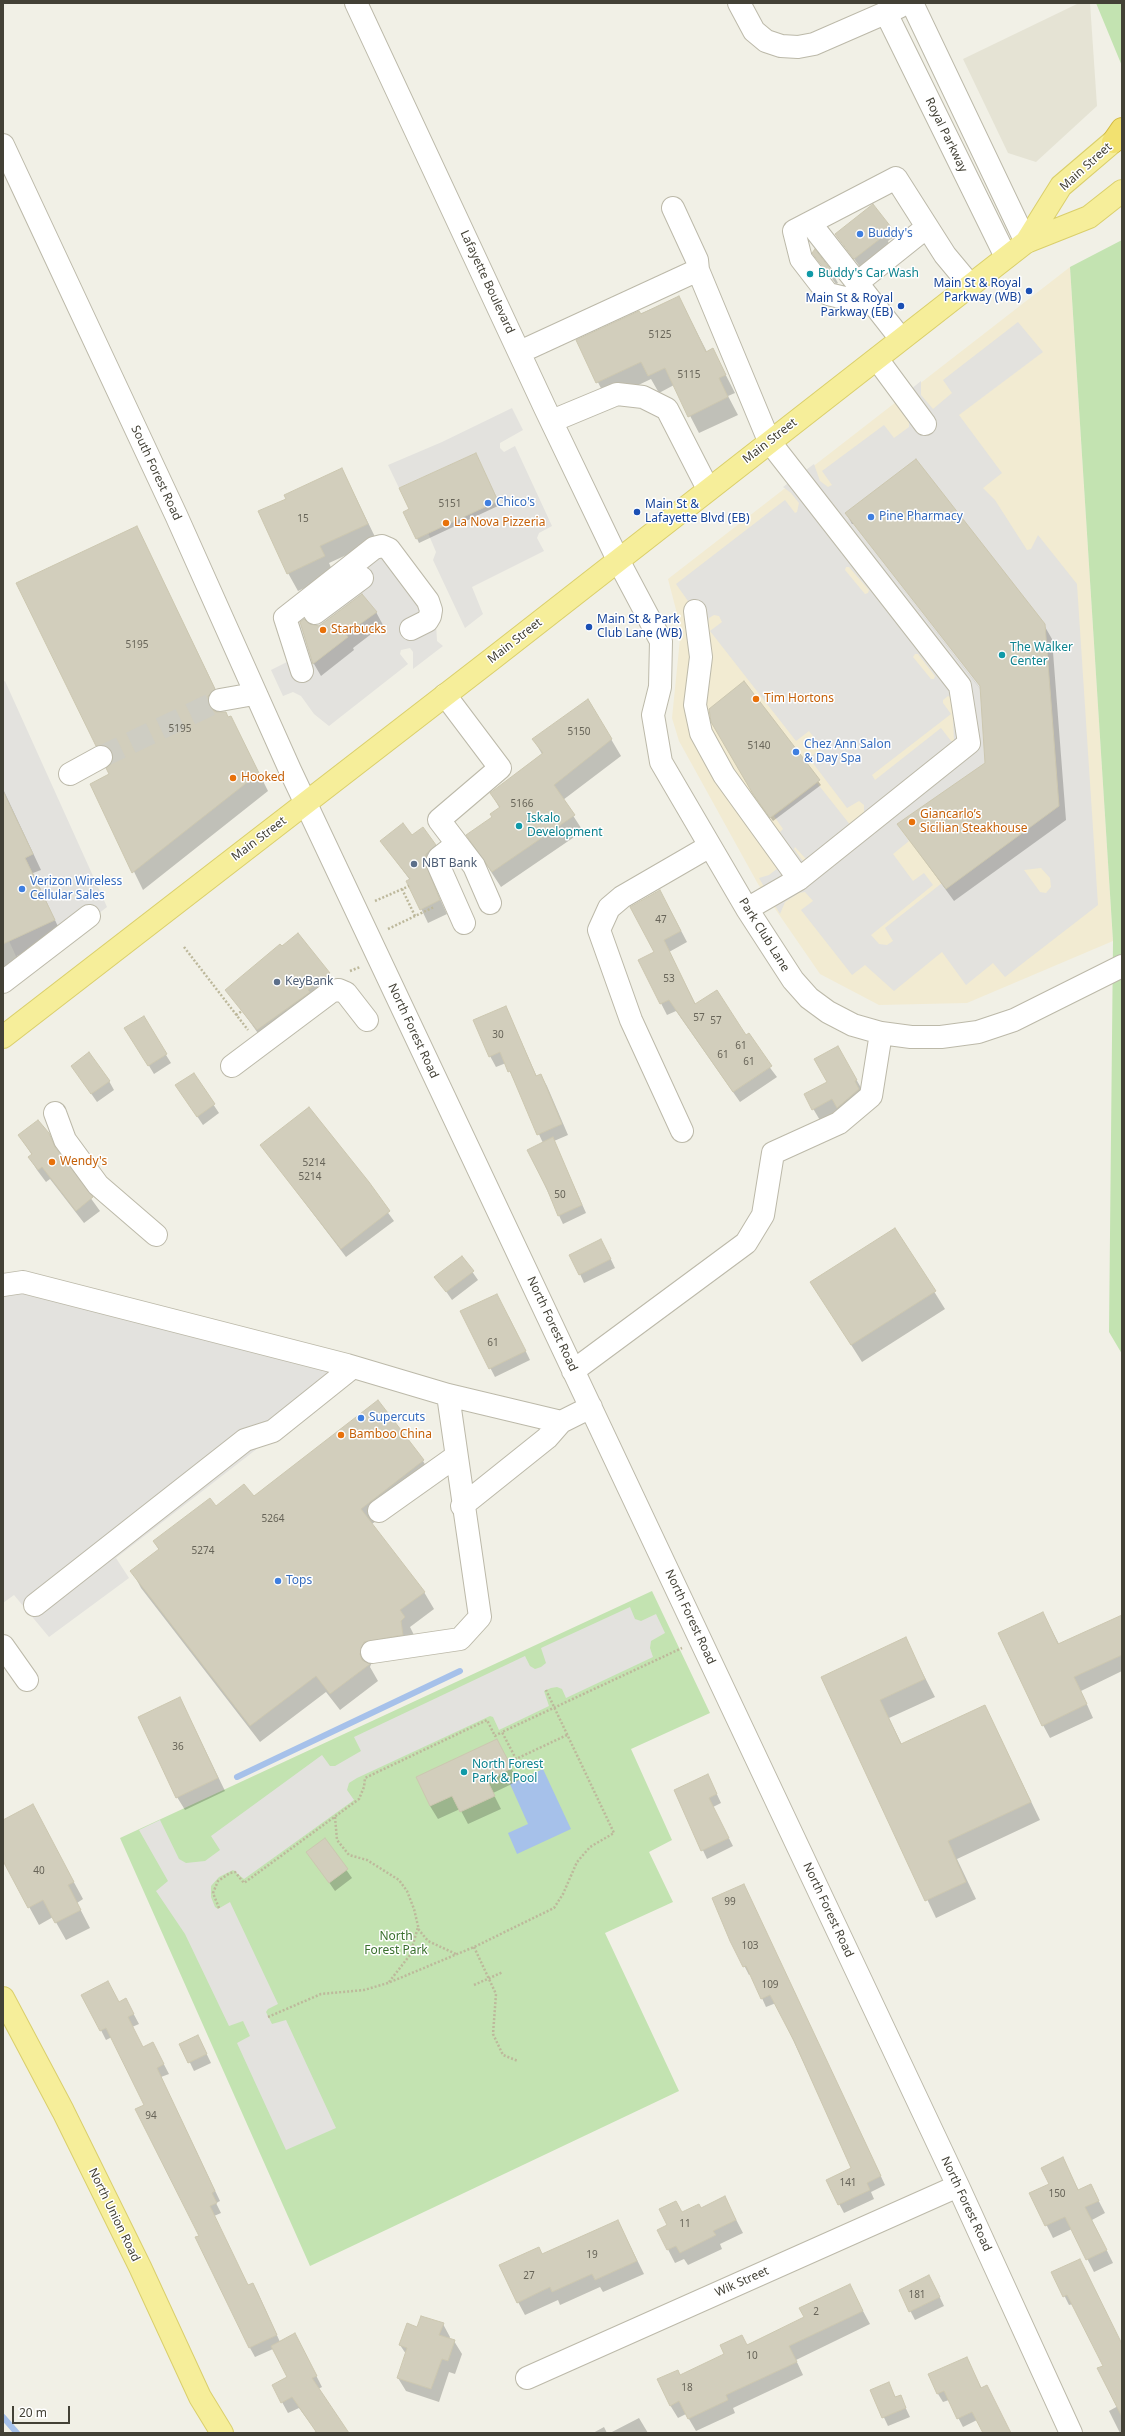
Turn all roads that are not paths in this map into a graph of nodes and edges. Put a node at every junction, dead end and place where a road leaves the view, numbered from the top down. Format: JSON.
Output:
{"nodes":[{"id":1,"x":356,"y":3,"type":"edge"},
{"id":2,"x":740,"y":3,"type":"edge"},
{"id":3,"x":908,"y":3,"type":"edge"},
{"id":4,"x":912,"y":3,"type":"edge"},
{"id":5,"x":886,"y":13,"type":"junction"},
{"id":6,"x":1119,"y":135,"type":"edge"},
{"id":7,"x":3,"y":146,"type":"edge"},
{"id":8,"x":1122,"y":191,"type":"edge"},
{"id":9,"x":673,"y":208,"type":"dead end"},
{"id":10,"x":810,"y":223,"type":"junction"},
{"id":11,"x":927,"y":227,"type":"junction"},
{"id":12,"x":1026,"y":242,"type":"junction"},
{"id":13,"x":1006,"y":257,"type":"junction"},
{"id":14,"x":698,"y":270,"type":"junction"},
{"id":15,"x":857,"y":283,"type":"junction"},
{"id":16,"x":970,"y":285,"type":"junction"},
{"id":17,"x":874,"y":305,"type":"junction"},
{"id":18,"x":901,"y":340,"type":"junction"},
{"id":19,"x":520,"y":352,"type":"junction"},
{"id":20,"x":876,"y":359,"type":"junction"},
{"id":21,"x":552,"y":421,"type":"junction"},
{"id":22,"x":925,"y":424,"type":"dead end"},
{"id":23,"x":769,"y":441,"type":"junction"},
{"id":24,"x":708,"y":489,"type":"junction"},
{"id":25,"x":618,"y":560,"type":"junction"},
{"id":26,"x":362,"y":578,"type":"dead end"},
{"id":27,"x":695,"y":611,"type":"dead end"},
{"id":28,"x":315,"y":613,"type":"dead end"},
{"id":29,"x":411,"y":629,"type":"dead end"},
{"id":30,"x":302,"y":671,"type":"dead end"},
{"id":31,"x":254,"y":694,"type":"junction"},
{"id":32,"x":445,"y":695,"type":"junction"},
{"id":33,"x":220,"y":700,"type":"tunnel mouth"},
{"id":34,"x":101,"y":757,"type":"tunnel mouth"},
{"id":35,"x":70,"y":774,"type":"dead end"},
{"id":36,"x":306,"y":803,"type":"junction"},
{"id":37,"x":457,"y":844,"type":"junction"},
{"id":38,"x":710,"y":846,"type":"junction"},
{"id":39,"x":799,"y":879,"type":"junction"},
{"id":40,"x":490,"y":903,"type":"dead end"},
{"id":41,"x":747,"y":909,"type":"junction"},
{"id":42,"x":89,"y":916,"type":"dead end"},
{"id":43,"x":464,"y":923,"type":"dead end"},
{"id":44,"x":1122,"y":966,"type":"edge"},
{"id":45,"x":3,"y":982,"type":"edge"},
{"id":46,"x":366,"y":1020,"type":"dead end"},
{"id":47,"x":881,"y":1033,"type":"junction"},
{"id":48,"x":3,"y":1037,"type":"edge"},
{"id":49,"x":232,"y":1066,"type":"dead end"},
{"id":50,"x":55,"y":1113,"type":"dead end"},
{"id":51,"x":682,"y":1131,"type":"dead end"},
{"id":52,"x":156,"y":1235,"type":"dead end"},
{"id":53,"x":3,"y":1285,"type":"edge"},
{"id":54,"x":353,"y":1367,"type":"junction"},
{"id":55,"x":573,"y":1371,"type":"junction"},
{"id":56,"x":448,"y":1395,"type":"junction"},
{"id":57,"x":591,"y":1407,"type":"junction"},
{"id":58,"x":561,"y":1422,"type":"junction"},
{"id":59,"x":455,"y":1457,"type":"junction"},
{"id":60,"x":462,"y":1506,"type":"junction"},
{"id":61,"x":379,"y":1511,"type":"dead end"},
{"id":62,"x":35,"y":1605,"type":"dead end"},
{"id":63,"x":3,"y":1646,"type":"edge"},
{"id":64,"x":372,"y":1652,"type":"dead end"},
{"id":65,"x":27,"y":1680,"type":"dead end"},
{"id":66,"x":3,"y":1998,"type":"edge"},
{"id":67,"x":958,"y":2186,"type":"junction"},
{"id":68,"x":527,"y":2378,"type":"dead end"},
{"id":69,"x":222,"y":2433,"type":"edge"},
{"id":70,"x":1071,"y":2433,"type":"edge"}],
"edges":[{"from":1,"to":19,"type":"street","name":"Lafayette Boulevard"},
{"from":2,"to":5,"type":"street"},
{"from":3,"to":5,"type":"street"},
{"from":4,"to":12,"type":"street"},
{"from":5,"to":13,"type":"street","name":"Royal Parkway"},
{"from":6,"to":12,"type":"main road","name":"Main Street"},
{"from":7,"to":31,"type":"street","name":"South Forest Road"},
{"from":8,"to":12,"type":"main road","name":"Main Street"},
{"from":9,"to":14,"type":"street"},
{"from":10,"to":11,"type":"street"},
{"from":10,"to":15,"type":"street"},
{"from":10,"to":17,"type":"street"},
{"from":11,"to":15,"type":"street"},
{"from":11,"to":16,"type":"street"},
{"from":12,"to":13,"type":"main road","name":"Main Street"},
{"from":13,"to":16,"type":"main road","name":"Main Street"},
{"from":14,"to":19,"type":"street"},
{"from":14,"to":23,"type":"street"},
{"from":15,"to":17,"type":"street"},
{"from":16,"to":18,"type":"main road","name":"Main Street"},
{"from":17,"to":18,"type":"street"},
{"from":18,"to":20,"type":"main road","name":"Main Street"},
{"from":19,"to":21,"type":"street","name":"Lafayette Boulevard"},
{"from":20,"to":22,"type":"street"},
{"from":20,"to":23,"type":"main road","name":"Main Street"},
{"from":21,"to":24,"type":"street"},
{"from":21,"to":25,"type":"street","name":"Lafayette Boulevard"},
{"from":23,"to":24,"type":"main road","name":"Main Street"},
{"from":23,"to":39,"type":"street"},
{"from":24,"to":25,"type":"main road","name":"Main Street"},
{"from":25,"to":32,"type":"main road","name":"Main Street"},
{"from":25,"to":38,"type":"street","name":"Park Club Lane"},
{"from":26,"to":28,"type":"street"},
{"from":27,"to":39,"type":"street"},
{"from":29,"to":30,"type":"street"},
{"from":31,"to":33,"type":"street"},
{"from":31,"to":36,"type":"street","name":"South Forest Road"},
{"from":32,"to":36,"type":"main road","name":"Main Street"},
{"from":32,"to":37,"type":"street"},
{"from":34,"to":35,"type":"street"},
{"from":36,"to":48,"type":"main road","name":"Main Street"},
{"from":36,"to":55,"type":"street","name":"North Forest Road"},
{"from":37,"to":40,"type":"street"},
{"from":37,"to":43,"type":"street"},
{"from":38,"to":41,"type":"street","name":"Park Club Lane"},
{"from":38,"to":51,"type":"street"},
{"from":39,"to":41,"type":"street"},
{"from":41,"to":47,"type":"street","name":"Park Club Lane"},
{"from":42,"to":45,"type":"street"},
{"from":44,"to":47,"type":"street","name":"Park Club Lane"},
{"from":46,"to":49,"type":"street"},
{"from":47,"to":55,"type":"street"},
{"from":50,"to":52,"type":"street"},
{"from":53,"to":54,"type":"street"},
{"from":54,"to":56,"type":"street"},
{"from":54,"to":62,"type":"street"},
{"from":55,"to":57,"type":"street","name":"North Forest Road"},
{"from":56,"to":58,"type":"street"},
{"from":56,"to":59,"type":"street"},
{"from":57,"to":58,"type":"street"},
{"from":57,"to":67,"type":"street","name":"North Forest Road"},
{"from":58,"to":60,"type":"street"},
{"from":59,"to":60,"type":"street"},
{"from":59,"to":61,"type":"street"},
{"from":60,"to":64,"type":"street"},
{"from":63,"to":65,"type":"street"},
{"from":66,"to":69,"type":"main road","name":"North Union Road"},
{"from":67,"to":68,"type":"street","name":"Wik Street"},
{"from":67,"to":70,"type":"street","name":"North Forest Road"}]}
